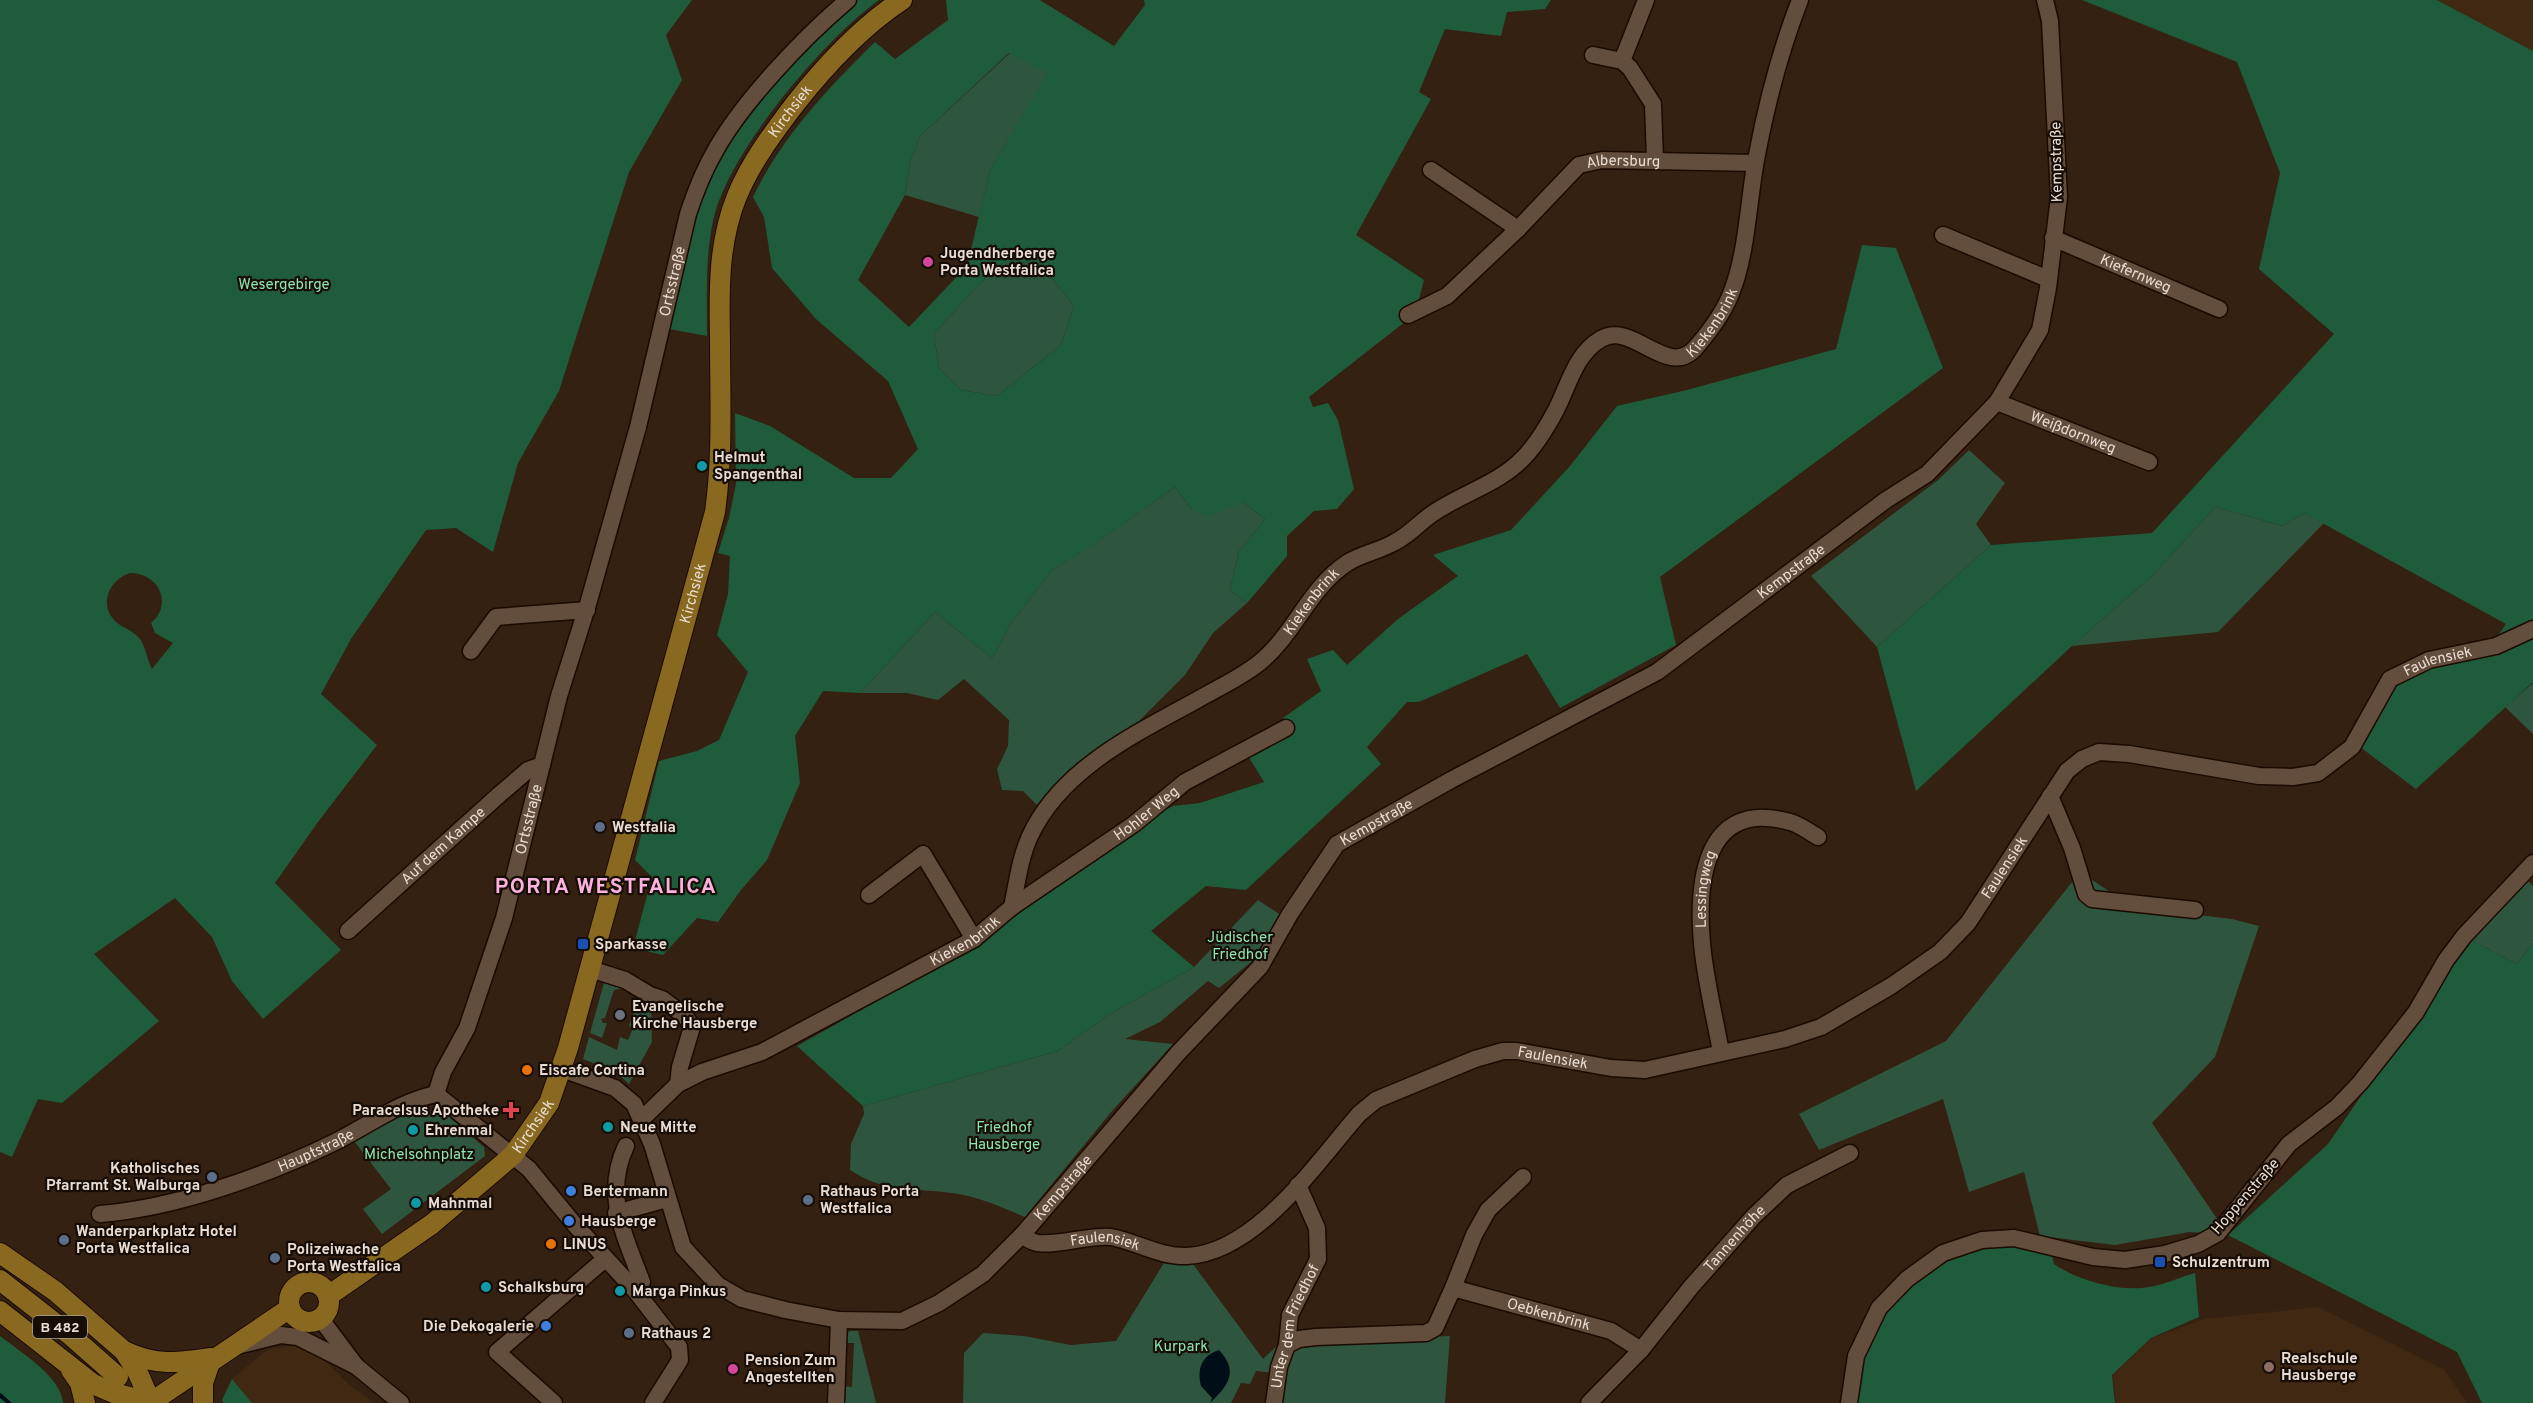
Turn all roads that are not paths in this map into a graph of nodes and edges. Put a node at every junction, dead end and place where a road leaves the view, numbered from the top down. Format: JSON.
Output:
{"nodes":[{"id":1,"x":848,"y":0,"type":"edge"},
{"id":2,"x":902,"y":0,"type":"edge"},
{"id":3,"x":1646,"y":0,"type":"edge"},
{"id":4,"x":1800,"y":0,"type":"edge"},
{"id":5,"x":2045,"y":0,"type":"edge"},
{"id":6,"x":1593,"y":55,"type":"dead end"},
{"id":7,"x":1622,"y":62,"type":"junction"},
{"id":8,"x":1655,"y":160,"type":"junction"},
{"id":9,"x":1755,"y":163,"type":"junction"},
{"id":10,"x":1431,"y":170,"type":"dead end"},
{"id":11,"x":1518,"y":229,"type":"junction"},
{"id":12,"x":1943,"y":235,"type":"dead end"},
{"id":13,"x":2053,"y":238,"type":"junction"},
{"id":14,"x":2048,"y":279,"type":"junction"},
{"id":15,"x":2219,"y":309,"type":"dead end"},
{"id":16,"x":1408,"y":315,"type":"dead end"},
{"id":17,"x":1997,"y":402,"type":"junction"},
{"id":18,"x":2149,"y":462,"type":"dead end"},
{"id":19,"x":586,"y":610,"type":"junction"},
{"id":20,"x":2533,"y":629,"type":"edge"},
{"id":21,"x":471,"y":651,"type":"dead end"},
{"id":22,"x":1286,"y":728,"type":"dead end"},
{"id":23,"x":542,"y":765,"type":"junction"},
{"id":24,"x":2050,"y":796,"type":"junction"},
{"id":25,"x":1818,"y":837,"type":"dead end"},
{"id":26,"x":2533,"y":863,"type":"edge"},
{"id":27,"x":869,"y":895,"type":"dead end"},
{"id":28,"x":1012,"y":907,"type":"junction"},
{"id":29,"x":2195,"y":910,"type":"dead end"},
{"id":30,"x":348,"y":931,"type":"dead end"},
{"id":31,"x":975,"y":939,"type":"junction"},
{"id":32,"x":590,"y":969,"type":"junction"},
{"id":33,"x":1721,"y":1052,"type":"junction"},
{"id":34,"x":562,"y":1069,"type":"junction"},
{"id":35,"x":678,"y":1084,"type":"junction"},
{"id":36,"x":436,"y":1094,"type":"junction"},
{"id":37,"x":642,"y":1119,"type":"junction"},
{"id":38,"x":626,"y":1146,"type":"dead end"},
{"id":39,"x":1850,"y":1153,"type":"dead end"},
{"id":40,"x":513,"y":1155,"type":"junction"},
{"id":41,"x":1522,"y":1177,"type":"dead end"},
{"id":42,"x":1298,"y":1185,"type":"junction"},
{"id":43,"x":667,"y":1199,"type":"junction"},
{"id":44,"x":616,"y":1213,"type":"junction"},
{"id":45,"x":100,"y":1214,"type":"dead end"},
{"id":46,"x":1022,"y":1235,"type":"junction"},
{"id":47,"x":0,"y":1253,"type":"edge"},
{"id":48,"x":605,"y":1259,"type":"junction"},
{"id":49,"x":0,"y":1280,"type":"edge"},
{"id":50,"x":1453,"y":1288,"type":"junction"},
{"id":51,"x":634,"y":1289,"type":"junction"},
{"id":52,"x":325,"y":1291,"type":"junction"},
{"id":53,"x":290,"y":1308,"type":"junction"},
{"id":54,"x":0,"y":1311,"type":"edge"},
{"id":55,"x":320,"y":1318,"type":"junction"},
{"id":56,"x":839,"y":1320,"type":"junction"},
{"id":57,"x":1287,"y":1345,"type":"junction"},
{"id":58,"x":1641,"y":1350,"type":"junction"},
{"id":59,"x":124,"y":1351,"type":"junction"},
{"id":60,"x":219,"y":1356,"type":"junction"},
{"id":61,"x":356,"y":1366,"type":"junction"},
{"id":62,"x":70,"y":1368,"type":"junction"},
{"id":63,"x":118,"y":1377,"type":"dead end"},
{"id":64,"x":85,"y":1403,"type":"edge"},
{"id":65,"x":151,"y":1403,"type":"edge"},
{"id":66,"x":202,"y":1403,"type":"edge"},
{"id":67,"x":401,"y":1403,"type":"edge"},
{"id":68,"x":554,"y":1403,"type":"edge"},
{"id":69,"x":653,"y":1403,"type":"edge"},
{"id":70,"x":836,"y":1403,"type":"edge"},
{"id":71,"x":1274,"y":1403,"type":"edge"},
{"id":72,"x":1589,"y":1403,"type":"edge"},
{"id":73,"x":1849,"y":1403,"type":"edge"}],
"edges":[{"from":1,"to":19,"type":"street","name":"Ortsstraße"},
{"from":2,"to":32,"type":"main road","name":"Kirchsiek"},
{"from":3,"to":7,"type":"street"},
{"from":4,"to":9,"type":"street","name":"Kiekenbrink"},
{"from":5,"to":13,"type":"street","name":"Kempstraße"},
{"from":6,"to":7,"type":"street"},
{"from":7,"to":8,"type":"street"},
{"from":8,"to":9,"type":"street","name":"Albersburg"},
{"from":8,"to":11,"type":"street","name":"Albersburg"},
{"from":9,"to":28,"type":"street","name":"Kiekenbrink"},
{"from":10,"to":11,"type":"street"},
{"from":11,"to":16,"type":"street","name":"Albersburg"},
{"from":12,"to":14,"type":"street"},
{"from":13,"to":14,"type":"street","name":"Kempstraße"},
{"from":13,"to":15,"type":"street","name":"Kiefernweg"},
{"from":14,"to":17,"type":"street","name":"Kempstraße"},
{"from":17,"to":18,"type":"street","name":"Weißdornweg"},
{"from":17,"to":46,"type":"street","name":"Kempstraße"},
{"from":19,"to":21,"type":"street"},
{"from":19,"to":23,"type":"street","name":"Ortsstraße"},
{"from":20,"to":24,"type":"street","name":"Faulensiek"},
{"from":22,"to":28,"type":"street","name":"Hohler Weg"},
{"from":23,"to":30,"type":"street","name":"Auf dem Kampe"},
{"from":23,"to":36,"type":"street","name":"Ortsstraße"},
{"from":24,"to":29,"type":"street"},
{"from":24,"to":33,"type":"street","name":"Faulensiek"},
{"from":25,"to":33,"type":"street","name":"Lessingweg"},
{"from":26,"to":73,"type":"street","name":"Hoppenstraße"},
{"from":27,"to":31,"type":"street"},
{"from":28,"to":31,"type":"street","name":"Kiekenbrink"},
{"from":31,"to":35,"type":"street","name":"Kiekenbrink"},
{"from":32,"to":34,"type":"main road","name":"Kirchsiek"},
{"from":32,"to":35,"type":"street"},
{"from":33,"to":42,"type":"street","name":"Faulensiek"},
{"from":34,"to":37,"type":"street","name":"Kempstraße"},
{"from":34,"to":40,"type":"main road","name":"Kirchsiek"},
{"from":35,"to":37,"type":"street","name":"Kiekenbrink"},
{"from":36,"to":40,"type":"street"},
{"from":36,"to":45,"type":"street","name":"Hauptstraße"},
{"from":37,"to":43,"type":"street","name":"Kempstraße"},
{"from":38,"to":44,"type":"street"},
{"from":39,"to":58,"type":"street","name":"Tannenhöhe"},
{"from":40,"to":48,"type":"street"},
{"from":40,"to":52,"type":"main road","name":"Kirchsiek"},
{"from":41,"to":50,"type":"street"},
{"from":42,"to":46,"type":"street","name":"Faulensiek"},
{"from":42,"to":57,"type":"street","name":"Unter dem Friedhof"},
{"from":43,"to":44,"type":"street"},
{"from":43,"to":56,"type":"street","name":"Kempstraße"},
{"from":44,"to":51,"type":"street"},
{"from":46,"to":56,"type":"street","name":"Kempstraße"},
{"from":47,"to":59,"type":"main road"},
{"from":48,"to":51,"type":"street"},
{"from":48,"to":68,"type":"street"},
{"from":49,"to":63,"type":"main road","number":"B 482"},
{"from":50,"to":57,"type":"street"},
{"from":50,"to":58,"type":"street","name":"Oebkenbrink"},
{"from":51,"to":69,"type":"street"},
{"from":52,"to":53,"type":"main road"},
{"from":52,"to":55,"type":"main road"},
{"from":53,"to":55,"type":"main road"},
{"from":53,"to":60,"type":"main road"},
{"from":54,"to":62,"type":"main road"},
{"from":55,"to":61,"type":"street"},
{"from":56,"to":70,"type":"street"},
{"from":57,"to":71,"type":"street","name":"Unter dem Friedhof"},
{"from":58,"to":72,"type":"street","name":"Tannenhöhe"},
{"from":59,"to":60,"type":"main road"},
{"from":59,"to":65,"type":"main road"},
{"from":60,"to":61,"type":"street"},
{"from":60,"to":65,"type":"main road"},
{"from":60,"to":66,"type":"main road"},
{"from":61,"to":67,"type":"street"},
{"from":62,"to":64,"type":"main road"},
{"from":62,"to":65,"type":"main road"}]}
